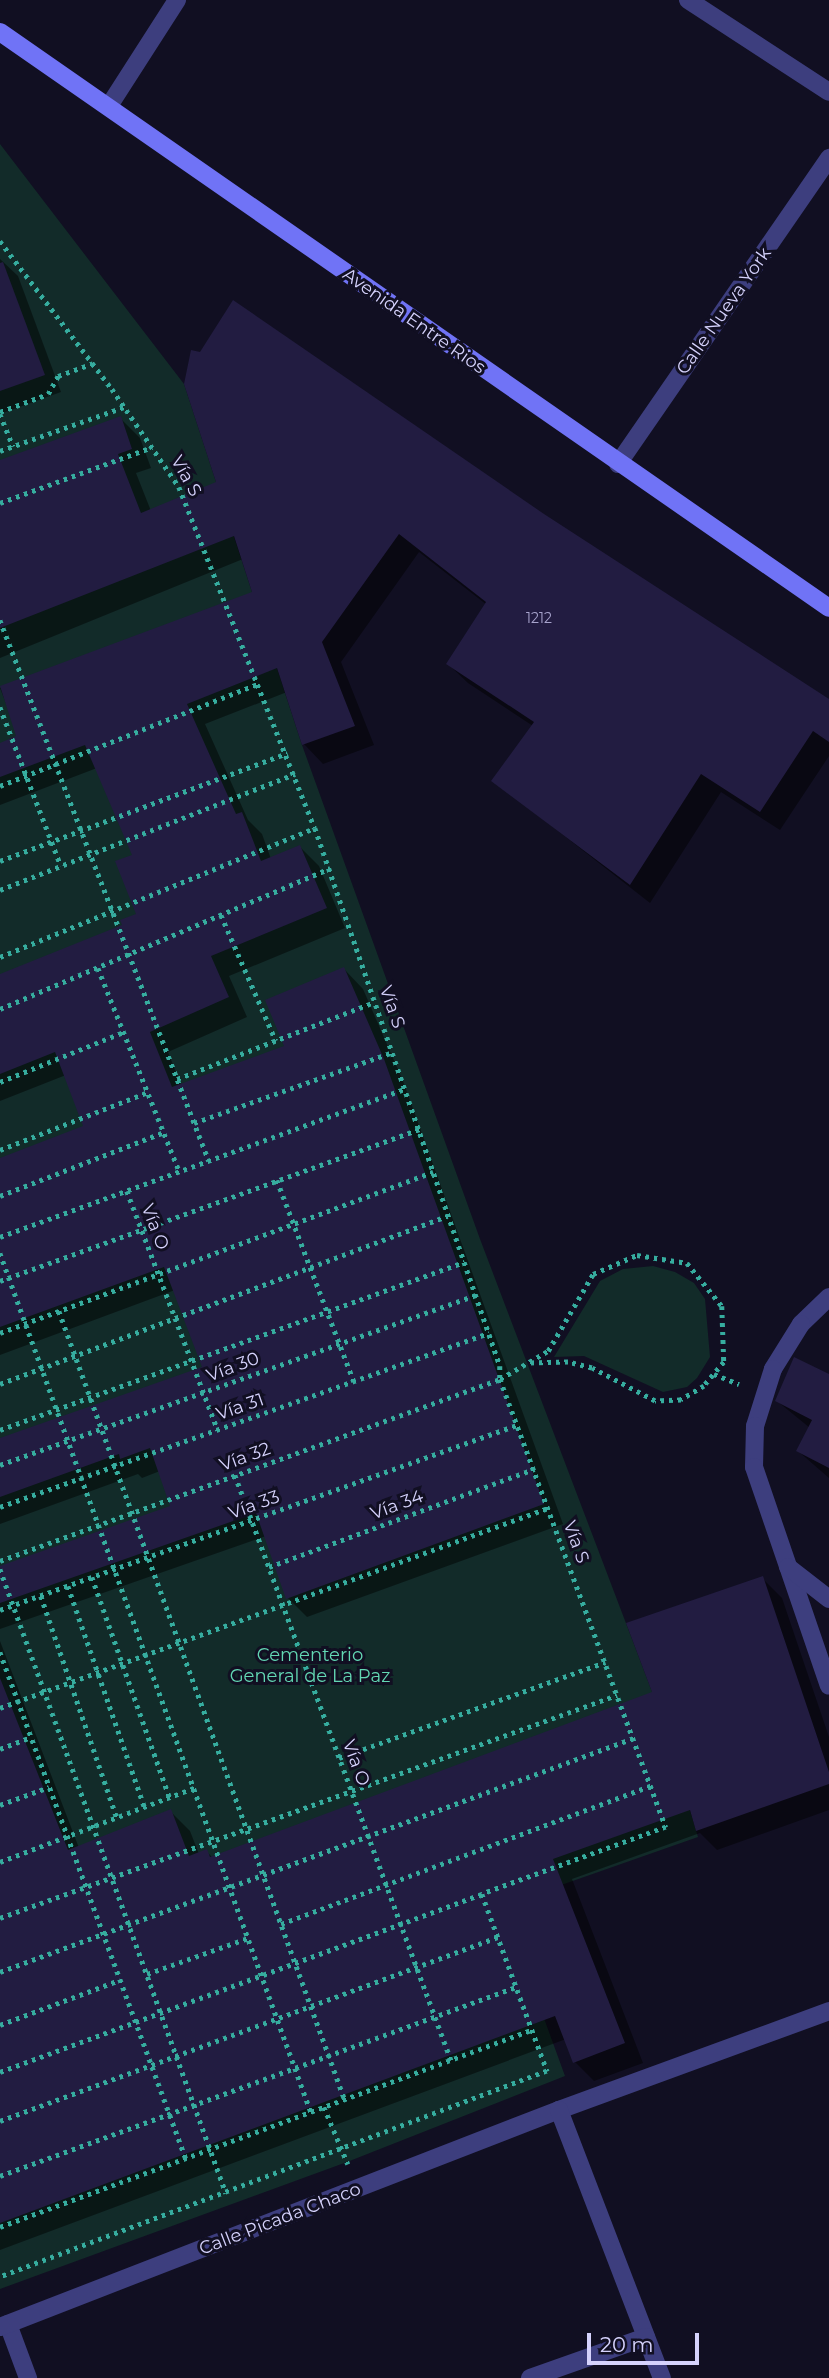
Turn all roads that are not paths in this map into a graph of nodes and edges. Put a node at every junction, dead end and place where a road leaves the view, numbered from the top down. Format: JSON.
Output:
{"nodes":[{"id":1,"x":177,"y":0,"type":"edge"},
{"id":2,"x":688,"y":0,"type":"edge"},
{"id":3,"x":0,"y":32,"type":"edge"},
{"id":4,"x":829,"y":92,"type":"edge"},
{"id":5,"x":110,"y":106,"type":"junction"},
{"id":6,"x":829,"y":158,"type":"edge"},
{"id":7,"x":618,"y":464,"type":"junction"},
{"id":8,"x":829,"y":608,"type":"edge"},
{"id":9,"x":829,"y":1297,"type":"edge"},
{"id":10,"x":788,"y":1567,"type":"junction"},
{"id":11,"x":829,"y":1599,"type":"edge"},
{"id":12,"x":829,"y":1686,"type":"edge"},
{"id":13,"x":829,"y":2011,"type":"edge"},
{"id":14,"x":559,"y":2110,"type":"junction"},
{"id":15,"x":4,"y":2325,"type":"edge"},
{"id":16,"x":646,"y":2337,"type":"junction"},
{"id":17,"x":29,"y":2378,"type":"edge"},
{"id":18,"x":530,"y":2378,"type":"edge"},
{"id":19,"x":662,"y":2378,"type":"edge"}],
"edges":[{"from":1,"to":5,"type":"street"},
{"from":2,"to":4,"type":"street"},
{"from":3,"to":5,"type":"main road","name":"Avenida Entre Rios"},
{"from":5,"to":7,"type":"main road","name":"Avenida Entre Rios"},
{"from":6,"to":7,"type":"street","name":"Calle Nueva York"},
{"from":7,"to":8,"type":"main road","name":"Avenida Entre Rios"},
{"from":9,"to":10,"type":"street"},
{"from":10,"to":11,"type":"street"},
{"from":10,"to":12,"type":"street"},
{"from":13,"to":14,"type":"street","name":"Calle Picada Chaco"},
{"from":14,"to":15,"type":"street","name":"Calle Picada Chaco"},
{"from":14,"to":16,"type":"street"},
{"from":15,"to":17,"type":"street"},
{"from":16,"to":18,"type":"street"},
{"from":16,"to":19,"type":"street"}]}
